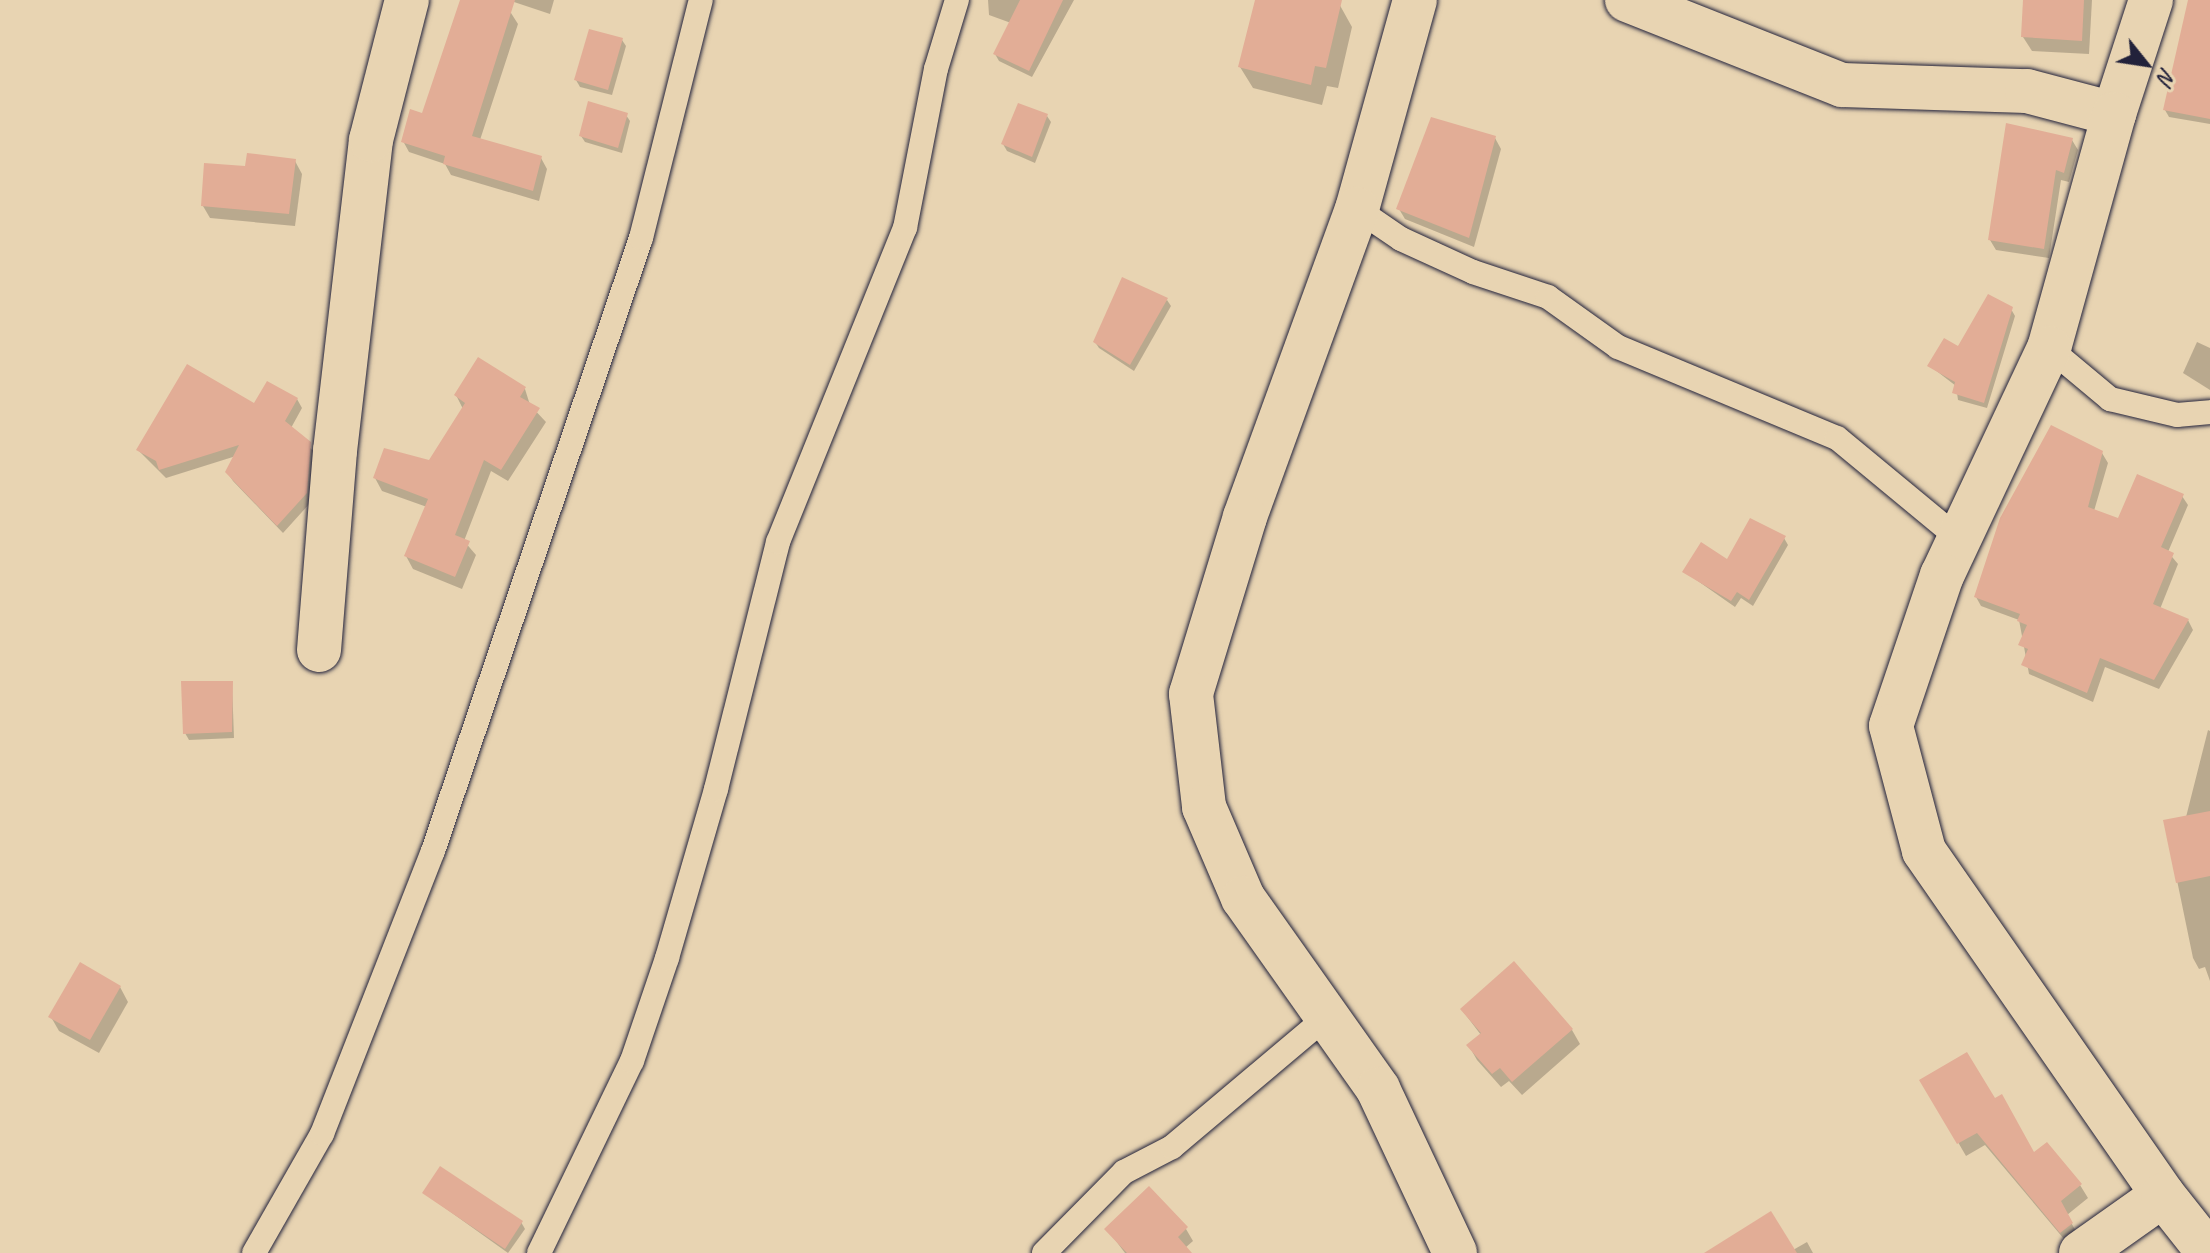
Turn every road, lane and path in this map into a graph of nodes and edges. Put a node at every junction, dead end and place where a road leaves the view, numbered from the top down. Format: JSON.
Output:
{"nodes":[{"id":1,"x":407,"y":0,"type":"edge"},
{"id":2,"x":701,"y":0,"type":"edge"},
{"id":3,"x":957,"y":0,"type":"edge"},
{"id":4,"x":1415,"y":0,"type":"edge"},
{"id":5,"x":1627,"y":0,"type":"edge"},
{"id":6,"x":2151,"y":0,"type":"edge"},
{"id":7,"x":2114,"y":114,"type":"junction"},
{"id":8,"x":1357,"y":209,"type":"junction"},
{"id":9,"x":2049,"y":348,"type":"junction"},
{"id":10,"x":2210,"y":412,"type":"edge"},
{"id":11,"x":1959,"y":539,"type":"junction"},
{"id":12,"x":319,"y":650,"type":"dead end"},
{"id":13,"x":1324,"y":1019,"type":"junction"},
{"id":14,"x":2163,"y":1195,"type":"junction"},
{"id":15,"x":254,"y":1253,"type":"edge"},
{"id":16,"x":539,"y":1253,"type":"edge"},
{"id":17,"x":1044,"y":1253,"type":"edge"},
{"id":18,"x":1455,"y":1253,"type":"edge"},
{"id":19,"x":2081,"y":1253,"type":"edge"},
{"id":20,"x":2209,"y":1253,"type":"edge"}],
"edges":[{"from":1,"to":12,"type":"street"},
{"from":2,"to":15,"type":"lane"},
{"from":3,"to":16,"type":"lane"},
{"from":4,"to":8,"type":"street"},
{"from":5,"to":7,"type":"street"},
{"from":6,"to":7,"type":"street"},
{"from":7,"to":9,"type":"street"},
{"from":8,"to":11,"type":"lane"},
{"from":8,"to":13,"type":"street"},
{"from":9,"to":10,"type":"lane"},
{"from":9,"to":11,"type":"street"},
{"from":11,"to":14,"type":"street"},
{"from":13,"to":17,"type":"lane"},
{"from":13,"to":18,"type":"street"},
{"from":14,"to":19,"type":"street"},
{"from":14,"to":20,"type":"street"}]}
